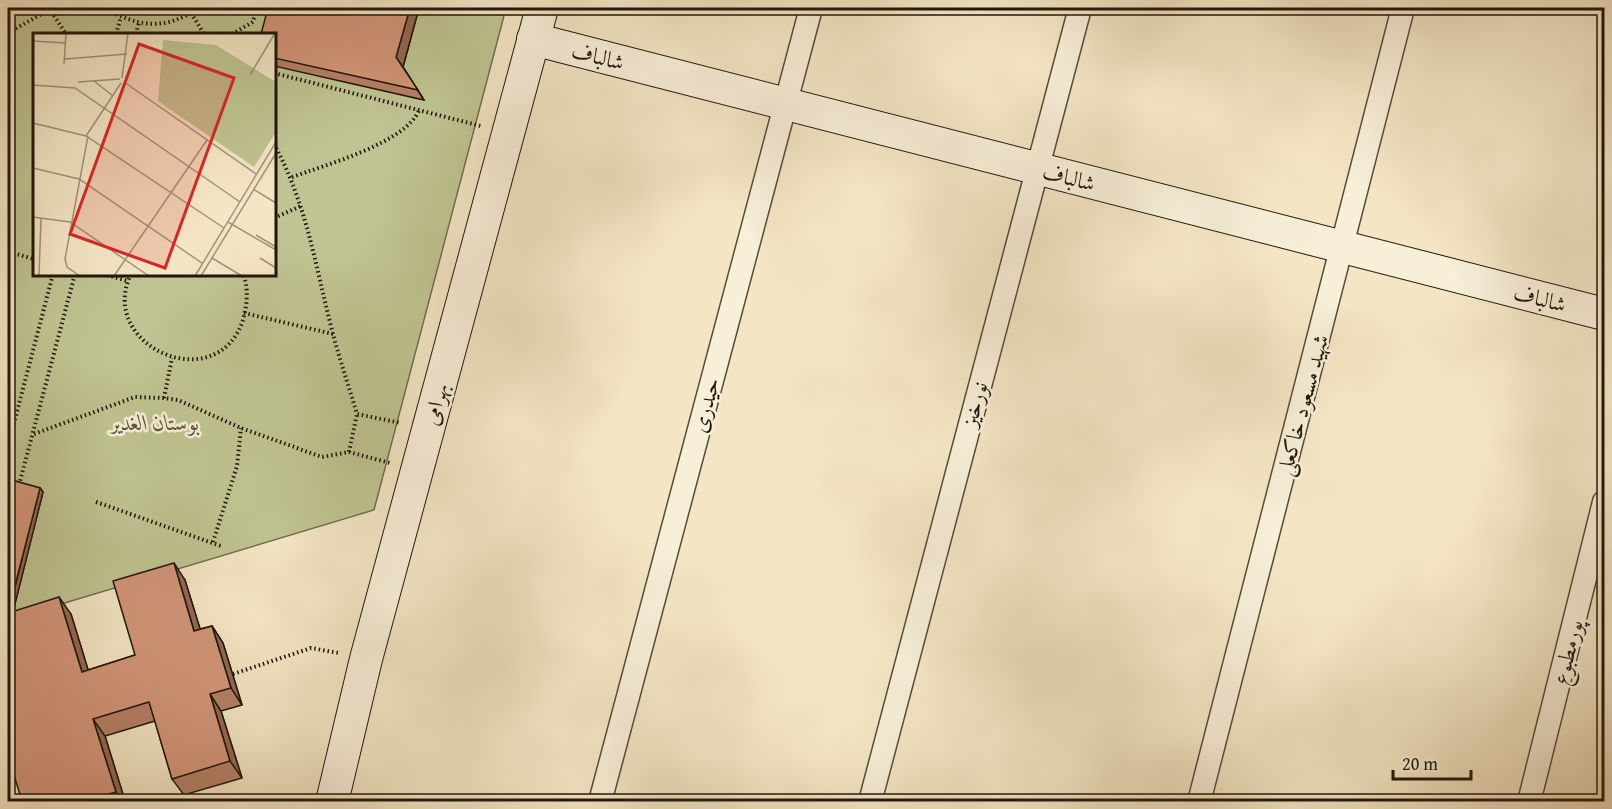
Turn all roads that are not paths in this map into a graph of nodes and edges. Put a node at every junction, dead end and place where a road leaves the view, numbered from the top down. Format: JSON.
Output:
{"nodes":[{"id":1,"x":542,"y":8,"type":"edge"},
{"id":2,"x":811,"y":8,"type":"edge"},
{"id":3,"x":1080,"y":8,"type":"edge"},
{"id":4,"x":1403,"y":8,"type":"edge"},
{"id":5,"x":533,"y":39,"type":"junction"},
{"id":6,"x":786,"y":104,"type":"junction"},
{"id":7,"x":1036,"y":168,"type":"junction"},
{"id":8,"x":1343,"y":247,"type":"junction"},
{"id":9,"x":1605,"y":314,"type":"edge"},
{"id":10,"x":1605,"y":502,"type":"edge"},
{"id":11,"x":332,"y":801,"type":"edge"},
{"id":12,"x":600,"y":801,"type":"edge"},
{"id":13,"x":870,"y":801,"type":"edge"},
{"id":14,"x":1199,"y":801,"type":"edge"},
{"id":15,"x":1528,"y":801,"type":"edge"}],
"edges":[{"from":1,"to":5,"type":"street","name":"بهرامی"},
{"from":2,"to":6,"type":"street","name":"حیدری"},
{"from":3,"to":7,"type":"street","name":"نورخیز"},
{"from":4,"to":8,"type":"street","name":"شهید مسعود خاکعلی"},
{"from":5,"to":6,"type":"street","name":"شالباف"},
{"from":5,"to":11,"type":"street","name":"بهرامی"},
{"from":6,"to":7,"type":"street","name":"شالباف"},
{"from":6,"to":12,"type":"street","name":"حیدری"},
{"from":7,"to":8,"type":"street","name":"شالباف"},
{"from":7,"to":13,"type":"street","name":"نورخیز"},
{"from":8,"to":9,"type":"street","name":"شالباف"},
{"from":8,"to":14,"type":"street","name":"شهید مسعود خاکعلی"},
{"from":10,"to":15,"type":"street","name":"پورمطبوع"}]}
